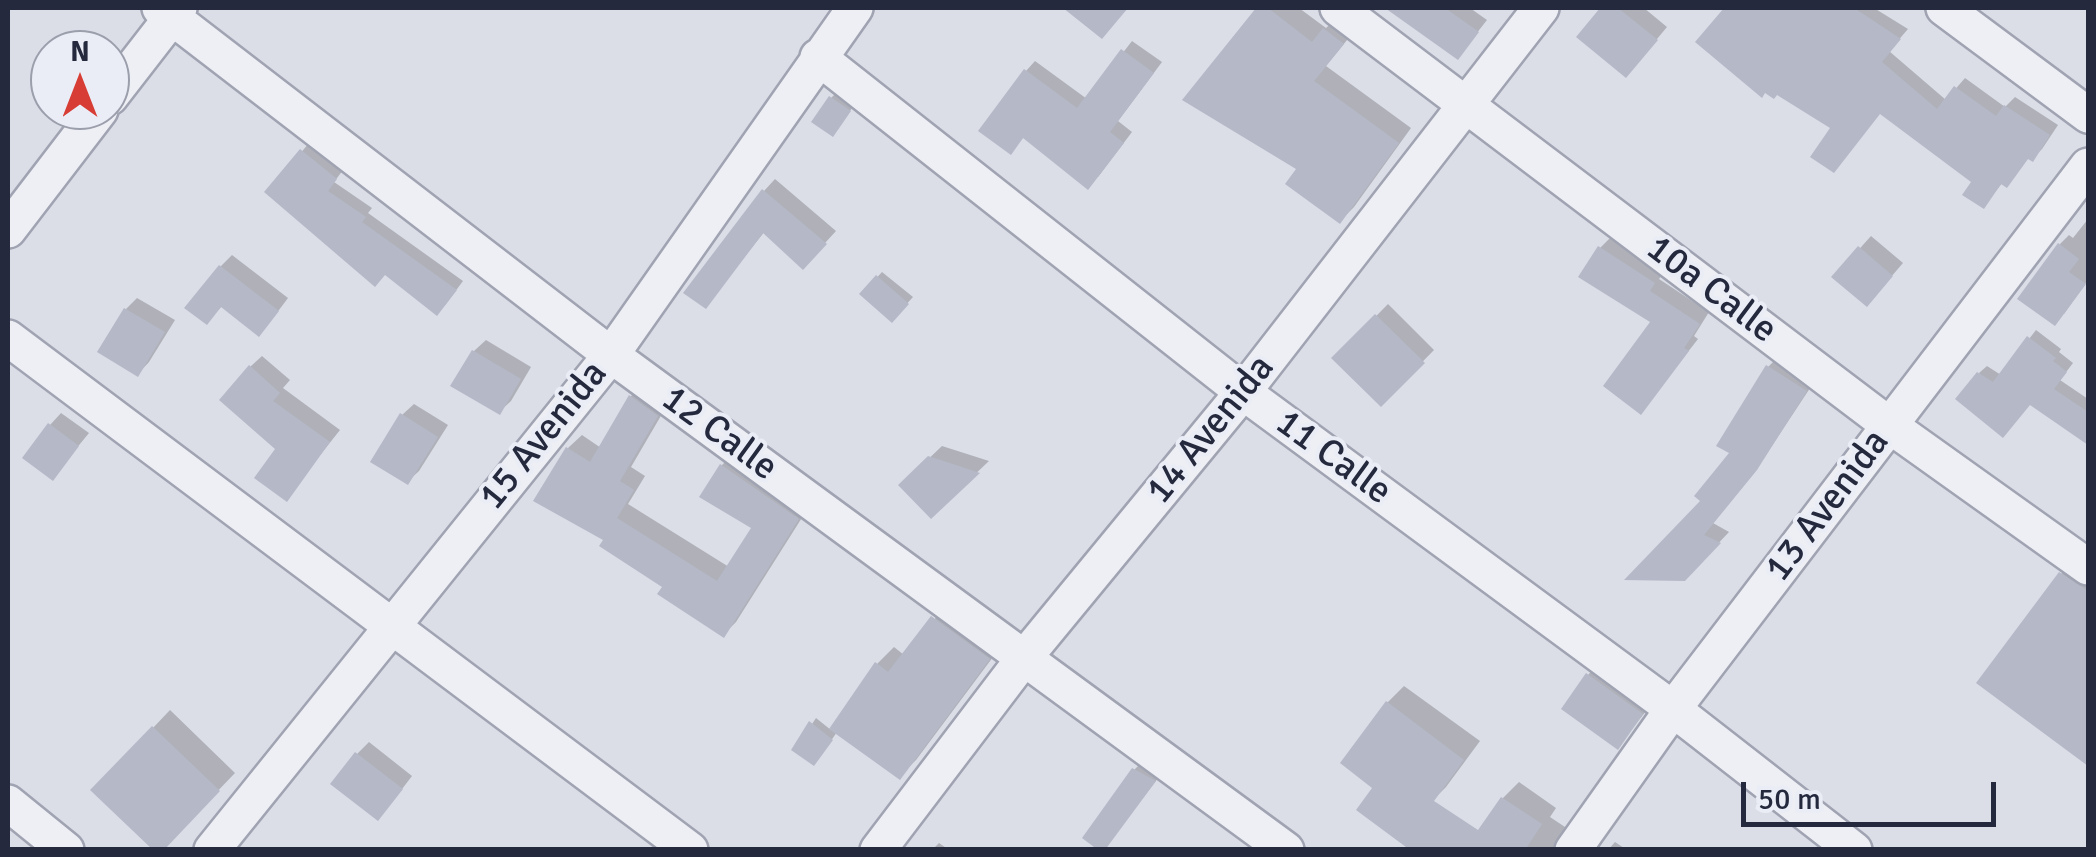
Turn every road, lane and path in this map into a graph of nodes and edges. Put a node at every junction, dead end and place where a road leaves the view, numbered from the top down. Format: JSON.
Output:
{"nodes":[{"id":1,"x":855,"y":8,"type":"edge"},
{"id":2,"x":1338,"y":8,"type":"edge"},
{"id":3,"x":1541,"y":8,"type":"edge"},
{"id":4,"x":1944,"y":8,"type":"edge"},
{"id":5,"x":170,"y":11,"type":"edge"},
{"id":6,"x":818,"y":57,"type":"junction"},
{"id":7,"x":130,"y":68,"type":"edge"},
{"id":8,"x":1468,"y":106,"type":"junction"},
{"id":9,"x":2088,"y":115,"type":"edge"},
{"id":10,"x":85,"y":130,"type":"edge"},
{"id":11,"x":2088,"y":166,"type":"edge"},
{"id":12,"x":8,"y":230,"type":"edge"},
{"id":13,"x":8,"y":338,"type":"edge"},
{"id":14,"x":610,"y":355,"type":"junction"},
{"id":15,"x":1243,"y":392,"type":"junction"},
{"id":16,"x":1890,"y":425,"type":"junction"},
{"id":17,"x":2088,"y":567,"type":"edge"},
{"id":18,"x":390,"y":627,"type":"junction"},
{"id":19,"x":1024,"y":658,"type":"junction"},
{"id":20,"x":1673,"y":709,"type":"junction"},
{"id":21,"x":8,"y":803,"type":"edge"},
{"id":22,"x":66,"y":850,"type":"edge"},
{"id":23,"x":212,"y":850,"type":"edge"},
{"id":24,"x":690,"y":850,"type":"edge"},
{"id":25,"x":878,"y":850,"type":"edge"},
{"id":26,"x":1286,"y":850,"type":"edge"},
{"id":27,"x":1573,"y":850,"type":"edge"},
{"id":28,"x":1854,"y":850,"type":"edge"}],
"edges":[{"from":1,"to":6,"type":"street","name":"15 Avenida"},
{"from":2,"to":8,"type":"street","name":"10a Calle"},
{"from":3,"to":8,"type":"street","name":"14 Avenida"},
{"from":4,"to":9,"type":"street"},
{"from":5,"to":7,"type":"street"},
{"from":5,"to":14,"type":"street","name":"12 Calle"},
{"from":6,"to":14,"type":"street","name":"15 Avenida"},
{"from":6,"to":15,"type":"street","name":"11 Calle"},
{"from":8,"to":15,"type":"street","name":"14 Avenida"},
{"from":8,"to":16,"type":"street","name":"10a Calle"},
{"from":10,"to":12,"type":"street"},
{"from":11,"to":16,"type":"street","name":"13 Avenida"},
{"from":13,"to":18,"type":"street"},
{"from":14,"to":18,"type":"street","name":"15 Avenida"},
{"from":14,"to":19,"type":"street","name":"12 Calle"},
{"from":15,"to":19,"type":"street","name":"14 Avenida"},
{"from":15,"to":20,"type":"street","name":"11 Calle"},
{"from":16,"to":17,"type":"street","name":"10a Calle"},
{"from":16,"to":20,"type":"street","name":"13 Avenida"},
{"from":18,"to":23,"type":"street","name":"15 Avenida"},
{"from":18,"to":24,"type":"street"},
{"from":19,"to":25,"type":"street","name":"14 Avenida"},
{"from":19,"to":26,"type":"street","name":"12 Calle"},
{"from":20,"to":27,"type":"street","name":"13 Avenida"},
{"from":20,"to":28,"type":"street","name":"11 Calle"},
{"from":21,"to":22,"type":"street"}]}
